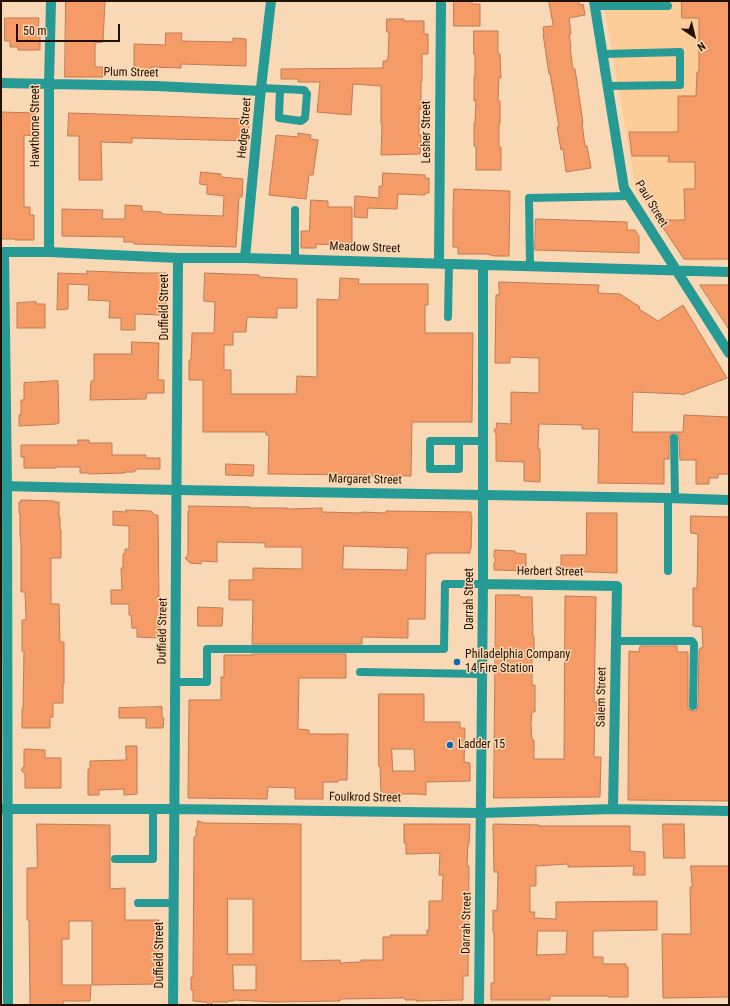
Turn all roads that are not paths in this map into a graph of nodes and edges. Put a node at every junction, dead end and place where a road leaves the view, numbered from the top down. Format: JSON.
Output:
{"nodes":[{"id":1,"x":51,"y":1,"type":"edge"},
{"id":2,"x":271,"y":1,"type":"edge"},
{"id":3,"x":441,"y":1,"type":"edge"},
{"id":4,"x":595,"y":3,"type":"edge"},
{"id":5,"x":668,"y":6,"type":"dead end"},
{"id":6,"x":602,"y":54,"type":"junction"},
{"id":7,"x":1,"y":83,"type":"edge"},
{"id":8,"x":49,"y":84,"type":"junction"},
{"id":9,"x":608,"y":86,"type":"junction"},
{"id":10,"x":280,"y":89,"type":"junction"},
{"id":11,"x":261,"y":90,"type":"junction"},
{"id":12,"x":629,"y":196,"type":"junction"},
{"id":13,"x":295,"y":210,"type":"dead end"},
{"id":14,"x":2,"y":252,"type":"edge"},
{"id":15,"x":50,"y":252,"type":"junction"},
{"id":16,"x":178,"y":258,"type":"junction"},
{"id":17,"x":245,"y":258,"type":"junction"},
{"id":18,"x":295,"y":259,"type":"junction"},
{"id":19,"x":444,"y":263,"type":"junction"},
{"id":20,"x":483,"y":265,"type":"junction"},
{"id":21,"x":530,"y":266,"type":"junction"},
{"id":22,"x":677,"y":270,"type":"junction"},
{"id":23,"x":729,"y":272,"type":"edge"},
{"id":24,"x":448,"y":317,"type":"dead end"},
{"id":25,"x":729,"y":353,"type":"edge"},
{"id":26,"x":674,"y":438,"type":"dead end"},
{"id":27,"x":460,"y":441,"type":"junction"},
{"id":28,"x":483,"y":441,"type":"junction"},
{"id":29,"x":4,"y":486,"type":"edge"},
{"id":30,"x":178,"y":490,"type":"junction"},
{"id":31,"x":483,"y":495,"type":"junction"},
{"id":32,"x":671,"y":498,"type":"junction"},
{"id":33,"x":729,"y":500,"type":"edge"},
{"id":34,"x":668,"y":571,"type":"dead end"},
{"id":35,"x":483,"y":584,"type":"junction"},
{"id":36,"x":617,"y":586,"type":"joint"},
{"id":37,"x":4,"y":608,"type":"edge"},
{"id":38,"x":616,"y":641,"type":"junction"},
{"id":39,"x":360,"y":672,"type":"dead end"},
{"id":40,"x":482,"y":674,"type":"junction"},
{"id":41,"x":175,"y":682,"type":"junction"},
{"id":42,"x":694,"y":706,"type":"dead end"},
{"id":43,"x":4,"y":809,"type":"edge"},
{"id":44,"x":153,"y":809,"type":"junction"},
{"id":45,"x":174,"y":809,"type":"junction"},
{"id":46,"x":613,"y":809,"type":"junction"},
{"id":47,"x":729,"y":811,"type":"edge"},
{"id":48,"x":481,"y":812,"type":"junction"},
{"id":49,"x":115,"y":859,"type":"dead end"},
{"id":50,"x":138,"y":902,"type":"dead end"},
{"id":51,"x":173,"y":903,"type":"junction"},
{"id":52,"x":5,"y":990,"type":"edge"},
{"id":53,"x":8,"y":1005,"type":"edge"},
{"id":54,"x":172,"y":1005,"type":"edge"},
{"id":55,"x":479,"y":1005,"type":"edge"}],
"edges":[{"from":1,"to":8,"type":"street","name":"Hawthorne Street"},
{"from":2,"to":11,"type":"street","name":"Hedge Street"},
{"from":3,"to":19,"type":"street","name":"Lesher Street"},
{"from":4,"to":5,"type":"lane"},
{"from":4,"to":6,"type":"street","name":"Paul Street"},
{"from":6,"to":9,"type":"street","name":"Paul Street"},
{"from":6,"to":9,"type":"lane"},
{"from":7,"to":8,"type":"street","name":"Plum Street"},
{"from":8,"to":11,"type":"street","name":"Plum Street"},
{"from":8,"to":15,"type":"street","name":"Hawthorne Street"},
{"from":9,"to":12,"type":"street","name":"Paul Street"},
{"from":10,"to":10,"type":"lane"},
{"from":10,"to":11,"type":"lane"},
{"from":11,"to":17,"type":"street","name":"Hedge Street"},
{"from":12,"to":21,"type":"lane"},
{"from":12,"to":22,"type":"street","name":"Paul Street"},
{"from":13,"to":18,"type":"lane"},
{"from":14,"to":15,"type":"street","name":"Meadow Street"},
{"from":14,"to":29,"type":"street"},
{"from":15,"to":16,"type":"street","name":"Meadow Street"},
{"from":16,"to":17,"type":"street","name":"Meadow Street"},
{"from":16,"to":30,"type":"street","name":"Duffield Street"},
{"from":17,"to":18,"type":"street","name":"Meadow Street"},
{"from":18,"to":19,"type":"street","name":"Meadow Street"},
{"from":19,"to":20,"type":"street","name":"Meadow Street"},
{"from":19,"to":24,"type":"lane"},
{"from":20,"to":21,"type":"street","name":"Meadow Street"},
{"from":20,"to":28,"type":"street","name":"Darrah Street"},
{"from":21,"to":22,"type":"street","name":"Meadow Street"},
{"from":22,"to":23,"type":"street","name":"Meadow Street"},
{"from":22,"to":25,"type":"street","name":"Paul Street"},
{"from":26,"to":32,"type":"lane"},
{"from":27,"to":27,"type":"lane"},
{"from":27,"to":28,"type":"lane"},
{"from":28,"to":31,"type":"street","name":"Darrah Street"},
{"from":29,"to":30,"type":"street","name":"Margaret Street"},
{"from":29,"to":37,"type":"street"},
{"from":30,"to":31,"type":"street","name":"Margaret Street"},
{"from":30,"to":41,"type":"street","name":"Duffield Street"},
{"from":31,"to":32,"type":"street","name":"Margaret Street"},
{"from":31,"to":35,"type":"street","name":"Darrah Street"},
{"from":32,"to":33,"type":"street","name":"Margaret Street"},
{"from":32,"to":34,"type":"lane"},
{"from":35,"to":36,"type":"street","name":"Herbert Street"},
{"from":35,"to":40,"type":"street","name":"Darrah Street"},
{"from":35,"to":41,"type":"lane"},
{"from":36,"to":38,"type":"street","name":"Salem Street"},
{"from":37,"to":43,"type":"street"},
{"from":38,"to":42,"type":"lane"},
{"from":38,"to":46,"type":"street","name":"Salem Street"},
{"from":39,"to":40,"type":"lane"},
{"from":40,"to":48,"type":"street","name":"Darrah Street"},
{"from":41,"to":45,"type":"street","name":"Duffield Street"},
{"from":43,"to":44,"type":"street","name":"Foulkrod Street"},
{"from":43,"to":52,"type":"street"},
{"from":44,"to":45,"type":"street","name":"Foulkrod Street"},
{"from":44,"to":49,"type":"lane"},
{"from":45,"to":48,"type":"street","name":"Foulkrod Street"},
{"from":45,"to":51,"type":"street","name":"Duffield Street"},
{"from":46,"to":47,"type":"street","name":"Foulkrod Street"},
{"from":46,"to":48,"type":"street","name":"Foulkrod Street"},
{"from":48,"to":55,"type":"street","name":"Darrah Street"},
{"from":50,"to":51,"type":"lane"},
{"from":51,"to":54,"type":"street","name":"Duffield Street"},
{"from":52,"to":53,"type":"street"}]}
